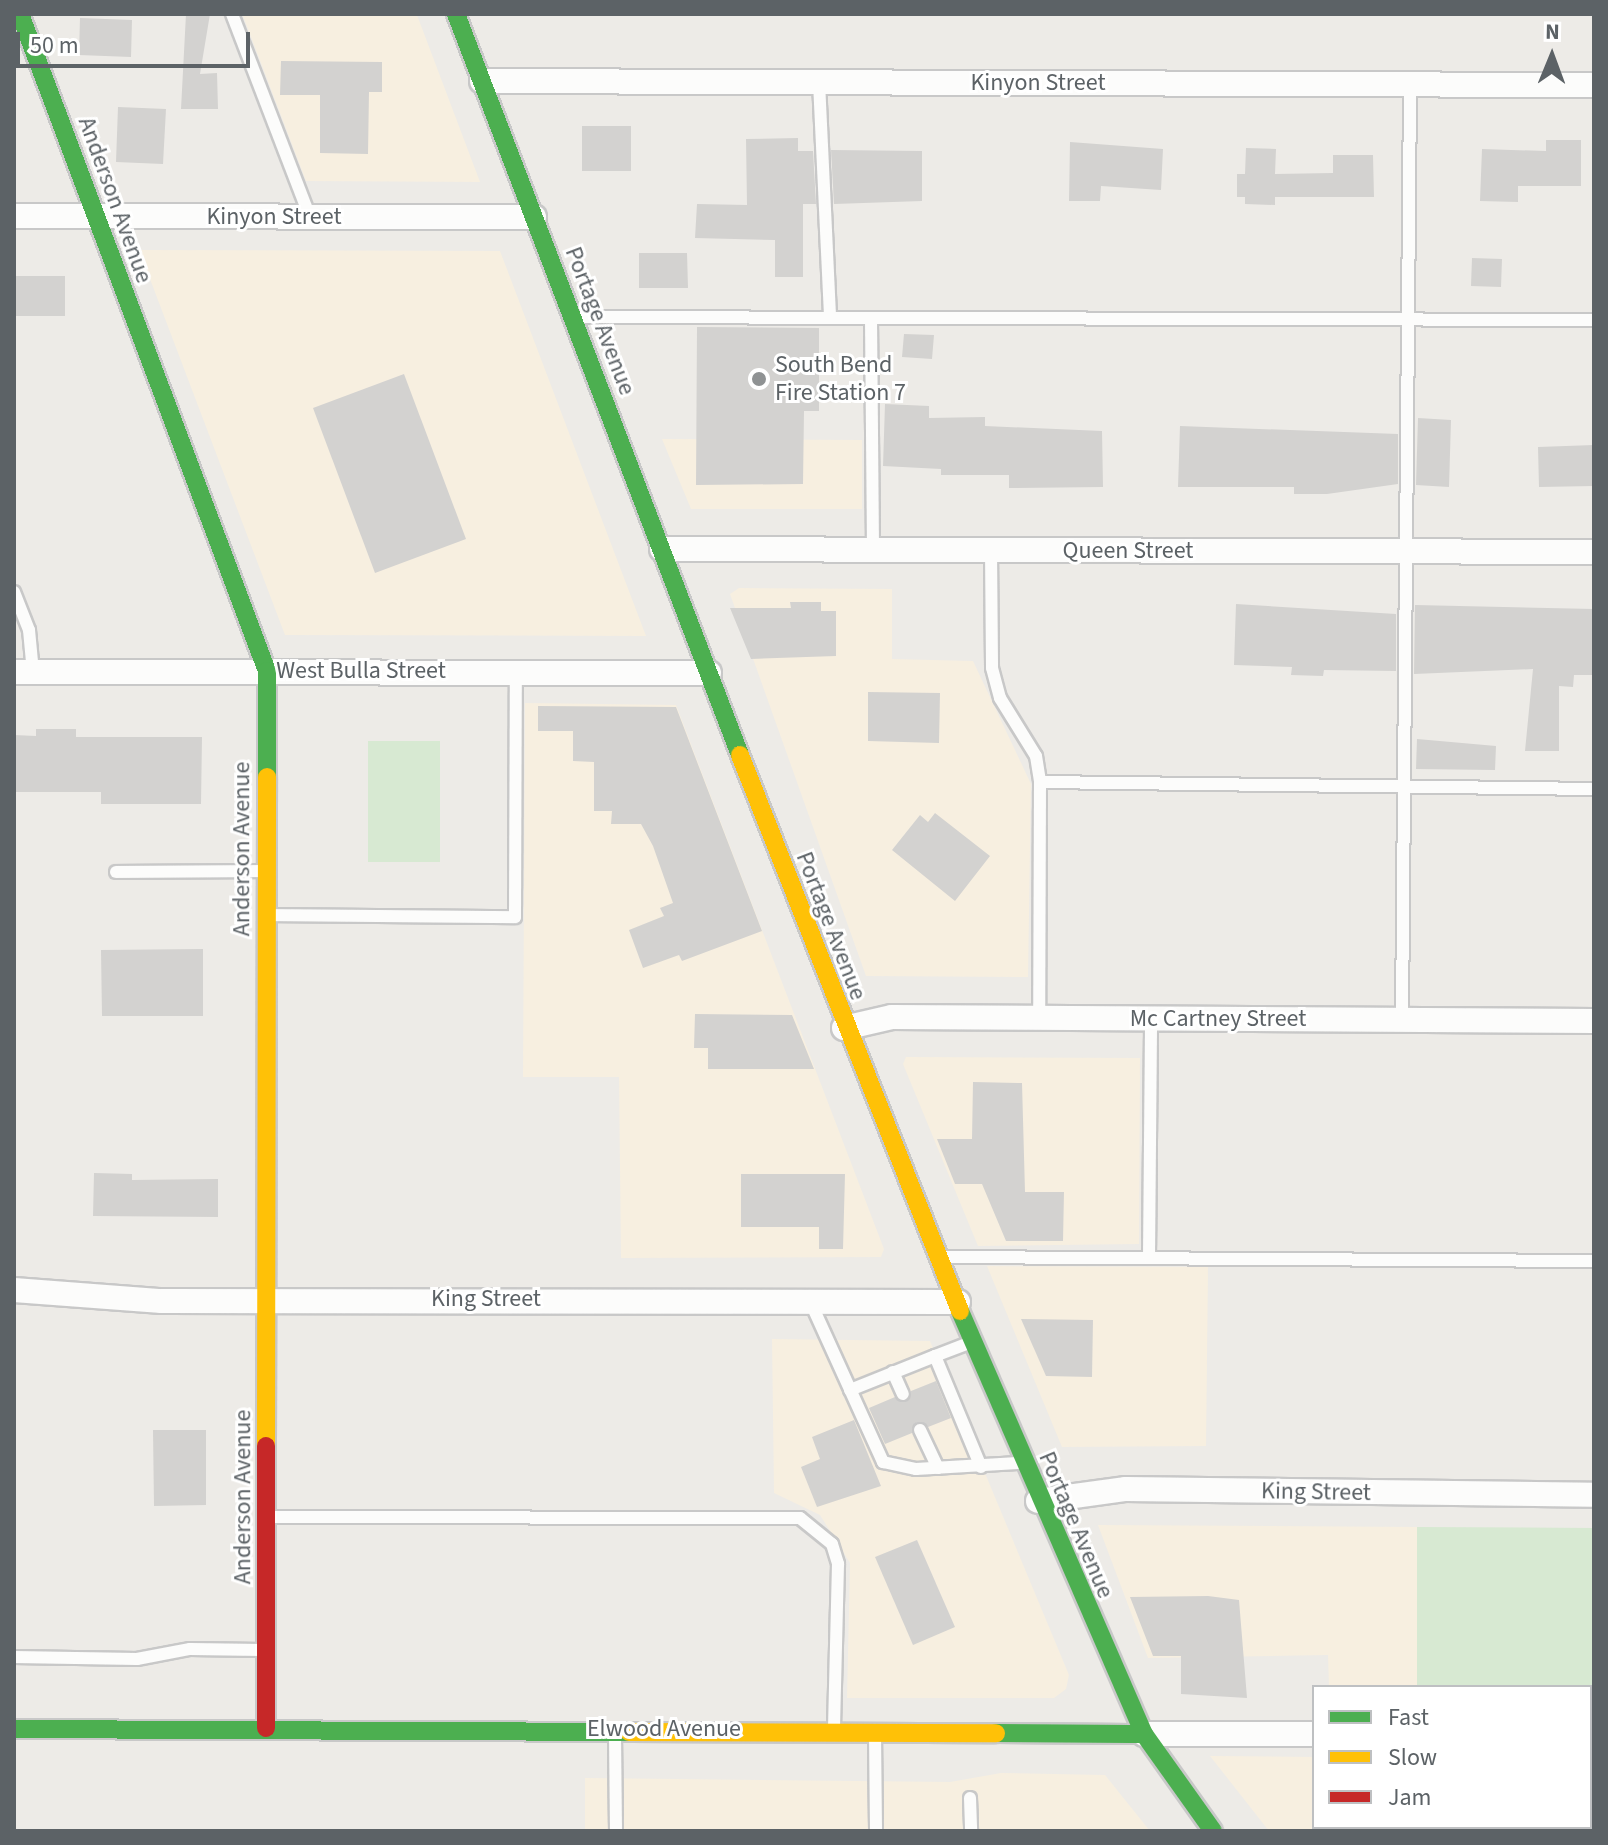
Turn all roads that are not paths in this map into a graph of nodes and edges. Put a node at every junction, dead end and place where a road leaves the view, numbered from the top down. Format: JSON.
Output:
{"nodes":[{"id":1,"x":20,"y":14,"type":"edge"},
{"id":2,"x":232,"y":14,"type":"edge"},
{"id":3,"x":456,"y":14,"type":"edge"},
{"id":4,"x":482,"y":81,"type":"junction"},
{"id":5,"x":819,"y":82,"type":"junction"},
{"id":6,"x":1410,"y":84,"type":"junction"},
{"id":7,"x":1594,"y":85,"type":"edge"},
{"id":8,"x":14,"y":216,"type":"edge"},
{"id":9,"x":95,"y":216,"type":"junction"},
{"id":10,"x":310,"y":217,"type":"junction"},
{"id":11,"x":534,"y":217,"type":"junction"},
{"id":12,"x":573,"y":317,"type":"junction"},
{"id":13,"x":830,"y":317,"type":"junction"},
{"id":14,"x":871,"y":318,"type":"junction"},
{"id":15,"x":1406,"y":318,"type":"junction"},
{"id":16,"x":1594,"y":320,"type":"edge"},
{"id":17,"x":662,"y":549,"type":"junction"},
{"id":18,"x":873,"y":550,"type":"junction"},
{"id":19,"x":991,"y":550,"type":"junction"},
{"id":20,"x":1406,"y":552,"type":"junction"},
{"id":21,"x":1594,"y":552,"type":"edge"},
{"id":22,"x":14,"y":592,"type":"edge"},
{"id":23,"x":267,"y":671,"type":"junction"},
{"id":24,"x":516,"y":671,"type":"junction"},
{"id":25,"x":24,"y":672,"type":"edge"},
{"id":26,"x":709,"y":673,"type":"junction"},
{"id":27,"x":1040,"y":782,"type":"junction"},
{"id":28,"x":1403,"y":787,"type":"junction"},
{"id":29,"x":1594,"y":789,"type":"edge"},
{"id":30,"x":266,"y":871,"type":"junction"},
{"id":31,"x":116,"y":872,"type":"dead end"},
{"id":32,"x":265,"y":915,"type":"junction"},
{"id":33,"x":1039,"y":1018,"type":"junction"},
{"id":34,"x":1151,"y":1019,"type":"junction"},
{"id":35,"x":1402,"y":1021,"type":"junction"},
{"id":36,"x":1594,"y":1021,"type":"edge"},
{"id":37,"x":844,"y":1028,"type":"junction"},
{"id":38,"x":939,"y":1256,"type":"junction"},
{"id":39,"x":1149,"y":1257,"type":"junction"},
{"id":40,"x":1594,"y":1261,"type":"edge"},
{"id":41,"x":14,"y":1290,"type":"edge"},
{"id":42,"x":268,"y":1298,"type":"junction"},
{"id":43,"x":810,"y":1301,"type":"junction"},
{"id":44,"x":958,"y":1302,"type":"junction"},
{"id":45,"x":974,"y":1342,"type":"junction"},
{"id":46,"x":935,"y":1356,"type":"junction"},
{"id":47,"x":893,"y":1372,"type":"junction"},
{"id":48,"x":850,"y":1390,"type":"junction"},
{"id":49,"x":903,"y":1394,"type":"dead end"},
{"id":50,"x":920,"y":1430,"type":"dead end"},
{"id":51,"x":1023,"y":1463,"type":"junction"},
{"id":52,"x":981,"y":1467,"type":"junction"},
{"id":53,"x":938,"y":1468,"type":"junction"},
{"id":54,"x":1594,"y":1495,"type":"edge"},
{"id":55,"x":1038,"y":1501,"type":"junction"},
{"id":56,"x":266,"y":1517,"type":"junction"},
{"id":57,"x":266,"y":1650,"type":"junction"},
{"id":58,"x":14,"y":1657,"type":"edge"},
{"id":59,"x":266,"y":1728,"type":"junction"},
{"id":60,"x":615,"y":1728,"type":"junction"},
{"id":61,"x":14,"y":1729,"type":"edge"},
{"id":62,"x":834,"y":1730,"type":"junction"},
{"id":63,"x":875,"y":1731,"type":"junction"},
{"id":64,"x":1144,"y":1734,"type":"junction"},
{"id":65,"x":1312,"y":1734,"type":"edge"},
{"id":66,"x":970,"y":1798,"type":"dead end"},
{"id":67,"x":616,"y":1831,"type":"edge"},
{"id":68,"x":876,"y":1831,"type":"edge"},
{"id":69,"x":971,"y":1831,"type":"edge"},
{"id":70,"x":1213,"y":1831,"type":"edge"}],
"edges":[{"from":1,"to":9,"type":"street","name":"Anderson Avenue"},
{"from":2,"to":10,"type":"lane"},
{"from":3,"to":4,"type":"street","name":"Portage Avenue"},
{"from":4,"to":5,"type":"street","name":"Kinyon Street"},
{"from":4,"to":11,"type":"street","name":"Portage Avenue"},
{"from":5,"to":6,"type":"street","name":"Kinyon Street"},
{"from":5,"to":13,"type":"lane"},
{"from":6,"to":7,"type":"street","name":"Kinyon Street"},
{"from":6,"to":15,"type":"lane"},
{"from":8,"to":9,"type":"street","name":"Kinyon Street"},
{"from":9,"to":10,"type":"street","name":"Kinyon Street"},
{"from":9,"to":23,"type":"street","name":"Anderson Avenue"},
{"from":10,"to":11,"type":"street","name":"Kinyon Street"},
{"from":11,"to":12,"type":"street","name":"Portage Avenue"},
{"from":12,"to":13,"type":"lane"},
{"from":12,"to":17,"type":"street","name":"Portage Avenue"},
{"from":13,"to":14,"type":"lane"},
{"from":14,"to":15,"type":"lane"},
{"from":14,"to":18,"type":"lane"},
{"from":15,"to":16,"type":"lane"},
{"from":15,"to":20,"type":"lane"},
{"from":17,"to":18,"type":"street","name":"Queen Street"},
{"from":17,"to":26,"type":"street","name":"Portage Avenue"},
{"from":18,"to":19,"type":"street","name":"Queen Street"},
{"from":19,"to":20,"type":"street","name":"Queen Street"},
{"from":19,"to":27,"type":"lane"},
{"from":20,"to":21,"type":"street","name":"Queen Street"},
{"from":20,"to":28,"type":"lane"},
{"from":22,"to":25,"type":"lane"},
{"from":23,"to":24,"type":"street","name":"West Bulla Street"},
{"from":23,"to":25,"type":"street","name":"West Bulla Street"},
{"from":23,"to":30,"type":"street","name":"Anderson Avenue"},
{"from":24,"to":26,"type":"street","name":"West Bulla Street"},
{"from":24,"to":32,"type":"lane"},
{"from":26,"to":37,"type":"street","name":"Portage Avenue"},
{"from":27,"to":28,"type":"lane"},
{"from":27,"to":33,"type":"lane"},
{"from":28,"to":29,"type":"lane"},
{"from":28,"to":35,"type":"lane"},
{"from":30,"to":31,"type":"lane"},
{"from":30,"to":32,"type":"street","name":"Anderson Avenue"},
{"from":32,"to":42,"type":"street","name":"Anderson Avenue"},
{"from":33,"to":34,"type":"street","name":"Mc Cartney Street"},
{"from":33,"to":37,"type":"street","name":"Mc Cartney Street"},
{"from":34,"to":35,"type":"street","name":"Mc Cartney Street"},
{"from":34,"to":39,"type":"lane"},
{"from":35,"to":36,"type":"street","name":"Mc Cartney Street"},
{"from":37,"to":38,"type":"street","name":"Portage Avenue"},
{"from":38,"to":39,"type":"lane"},
{"from":38,"to":44,"type":"street","name":"Portage Avenue"},
{"from":39,"to":40,"type":"lane"},
{"from":41,"to":42,"type":"street","name":"King Street"},
{"from":42,"to":43,"type":"street","name":"King Street"},
{"from":42,"to":56,"type":"street","name":"Anderson Avenue"},
{"from":43,"to":44,"type":"street","name":"King Street"},
{"from":43,"to":48,"type":"lane"},
{"from":44,"to":45,"type":"street","name":"Portage Avenue"},
{"from":45,"to":46,"type":"lane"},
{"from":45,"to":51,"type":"street","name":"Portage Avenue"},
{"from":46,"to":47,"type":"lane"},
{"from":46,"to":52,"type":"lane"},
{"from":47,"to":48,"type":"lane"},
{"from":47,"to":49,"type":"lane"},
{"from":48,"to":53,"type":"lane"},
{"from":50,"to":53,"type":"lane"},
{"from":51,"to":52,"type":"lane"},
{"from":51,"to":55,"type":"street","name":"Portage Avenue"},
{"from":52,"to":53,"type":"lane"},
{"from":54,"to":55,"type":"street","name":"King Street"},
{"from":55,"to":64,"type":"street","name":"Portage Avenue"},
{"from":56,"to":57,"type":"street","name":"Anderson Avenue"},
{"from":56,"to":62,"type":"lane"},
{"from":57,"to":58,"type":"lane"},
{"from":57,"to":59,"type":"street","name":"Anderson Avenue"},
{"from":59,"to":60,"type":"street","name":"Elwood Avenue"},
{"from":59,"to":61,"type":"street","name":"Elwood Avenue"},
{"from":60,"to":62,"type":"street","name":"Elwood Avenue"},
{"from":60,"to":67,"type":"lane"},
{"from":62,"to":63,"type":"street","name":"Elwood Avenue"},
{"from":63,"to":64,"type":"street","name":"Elwood Avenue"},
{"from":63,"to":68,"type":"lane"},
{"from":64,"to":65,"type":"street","name":"Elwood Avenue"},
{"from":64,"to":70,"type":"street","name":"Portage Avenue"},
{"from":66,"to":69,"type":"lane"}]}
